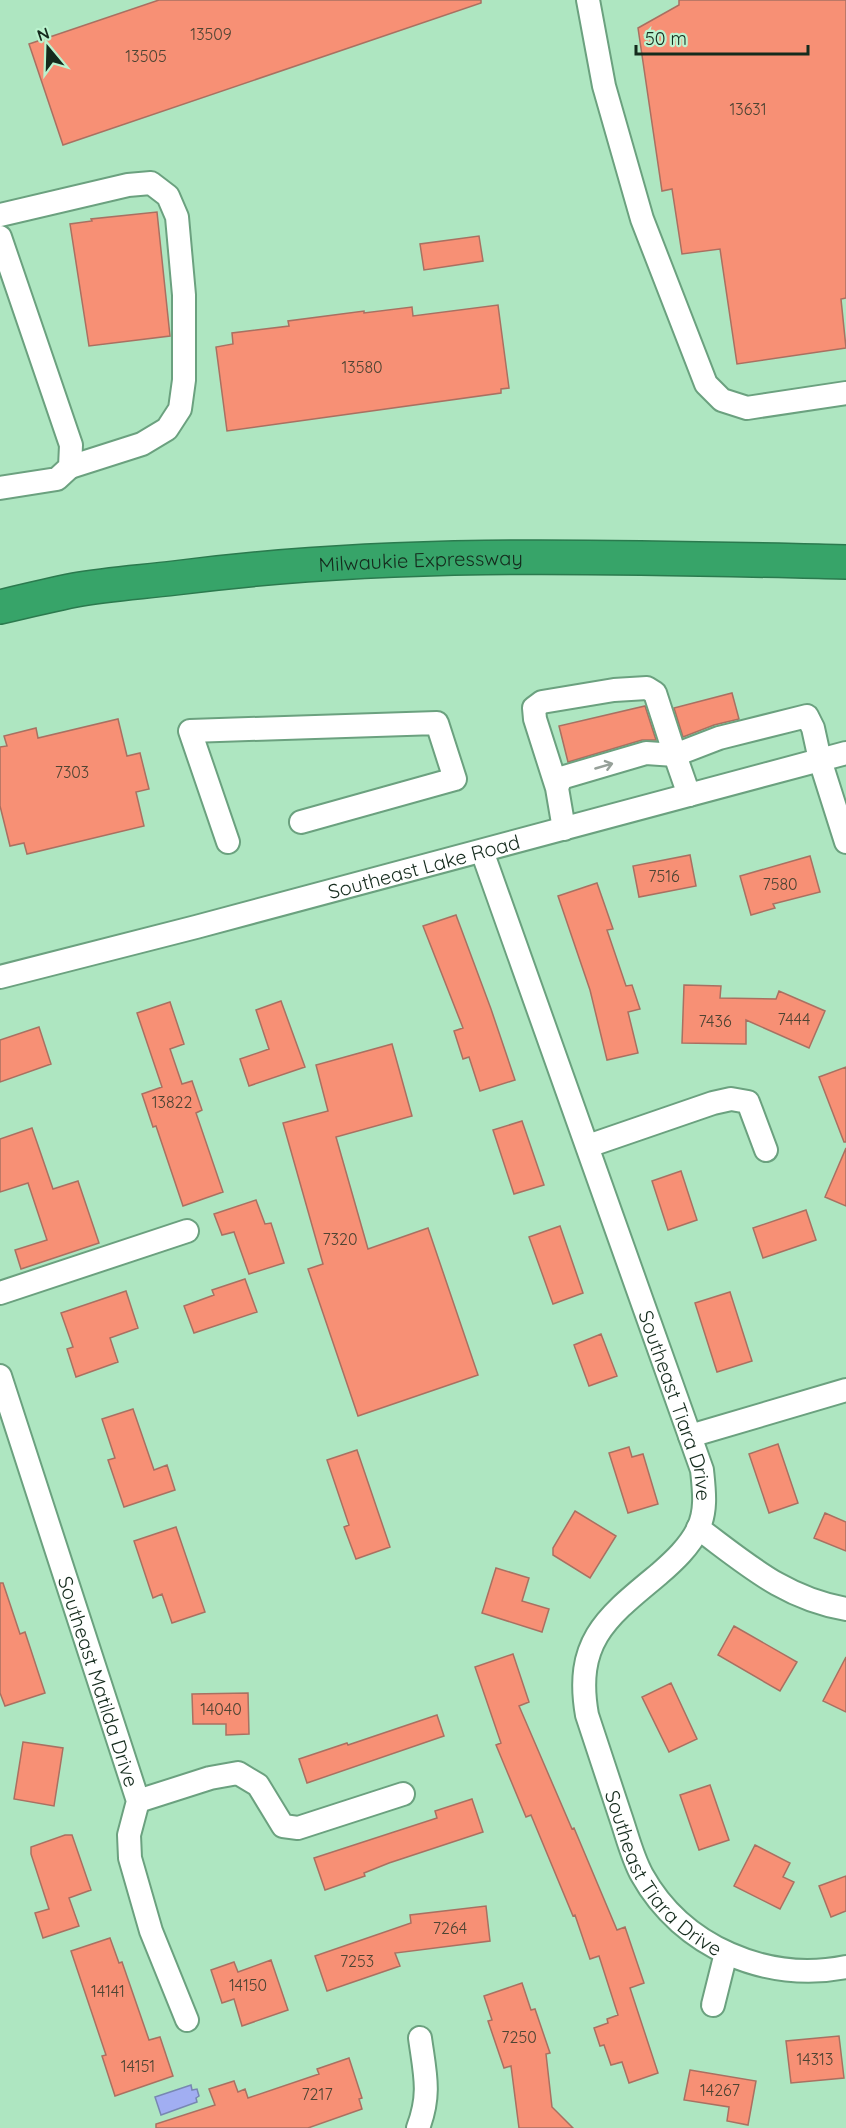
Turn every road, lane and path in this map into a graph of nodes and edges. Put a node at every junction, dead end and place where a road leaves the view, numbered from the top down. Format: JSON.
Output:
{"nodes":[{"id":1,"x":588,"y":0,"type":"edge"},
{"id":2,"x":0,"y":215,"type":"edge"},
{"id":3,"x":0,"y":237,"type":"edge"},
{"id":4,"x":846,"y":393,"type":"edge"},
{"id":5,"x":64,"y":473,"type":"junction"},
{"id":6,"x":8,"y":480,"type":"edge"},
{"id":7,"x":846,"y":562,"type":"edge"},
{"id":8,"x":0,"y":607,"type":"edge"},
{"id":9,"x":846,"y":753,"type":"edge"},
{"id":10,"x":675,"y":755,"type":"junction"},
{"id":11,"x":820,"y":760,"type":"junction"},
{"id":12,"x":559,"y":783,"type":"junction"},
{"id":13,"x":689,"y":795,"type":"junction"},
{"id":14,"x":301,"y":822,"type":"dead end"},
{"id":15,"x":564,"y":829,"type":"junction"},
{"id":16,"x":228,"y":842,"type":"dead end"},
{"id":17,"x":846,"y":842,"type":"edge"},
{"id":18,"x":482,"y":851,"type":"junction"},
{"id":19,"x":0,"y":977,"type":"edge"},
{"id":20,"x":588,"y":1146,"type":"junction"},
{"id":21,"x":766,"y":1150,"type":"dead end"},
{"id":22,"x":187,"y":1231,"type":"dead end"},
{"id":23,"x":0,"y":1293,"type":"edge"},
{"id":24,"x":0,"y":1376,"type":"edge"},
{"id":25,"x":846,"y":1390,"type":"edge"},
{"id":26,"x":690,"y":1436,"type":"junction"},
{"id":27,"x":698,"y":1528,"type":"junction"},
{"id":28,"x":846,"y":1609,"type":"edge"},
{"id":29,"x":403,"y":1794,"type":"dead end"},
{"id":30,"x":138,"y":1801,"type":"junction"},
{"id":31,"x":726,"y":1953,"type":"junction"},
{"id":32,"x":846,"y":1966,"type":"edge"},
{"id":33,"x":713,"y":2005,"type":"dead end"},
{"id":34,"x":188,"y":2020,"type":"dead end"},
{"id":35,"x":420,"y":2038,"type":"dead end"},
{"id":36,"x":418,"y":2128,"type":"edge"}],
"edges":[{"from":1,"to":4,"type":"street"},
{"from":2,"to":5,"type":"street"},
{"from":3,"to":5,"type":"street"},
{"from":5,"to":6,"type":"street"},
{"from":7,"to":8,"type":"highway","name":"Milwaukie Expressway"},
{"from":9,"to":11,"type":"street","name":"Southeast Lake Road"},
{"from":10,"to":11,"type":"street"},
{"from":12,"to":10,"type":"street","one_way":true},
{"from":10,"to":12,"type":"street"},
{"from":10,"to":13,"type":"street"},
{"from":11,"to":13,"type":"street","name":"Southeast Lake Road"},
{"from":11,"to":17,"type":"street"},
{"from":12,"to":15,"type":"street"},
{"from":13,"to":15,"type":"street","name":"Southeast Lake Road"},
{"from":14,"to":16,"type":"street"},
{"from":15,"to":18,"type":"street","name":"Southeast Lake Road"},
{"from":18,"to":19,"type":"street","name":"Southeast Lake Road"},
{"from":18,"to":20,"type":"street","name":"Southeast Tiara Drive"},
{"from":20,"to":21,"type":"street"},
{"from":20,"to":26,"type":"street","name":"Southeast Tiara Drive"},
{"from":22,"to":23,"type":"street"},
{"from":24,"to":30,"type":"street","name":"Southeast Matilda Drive"},
{"from":25,"to":26,"type":"street"},
{"from":26,"to":27,"type":"street","name":"Southeast Tiara Drive"},
{"from":27,"to":28,"type":"street"},
{"from":27,"to":31,"type":"street","name":"Southeast Tiara Drive"},
{"from":29,"to":30,"type":"street"},
{"from":30,"to":34,"type":"street","name":"Southeast Matilda Drive"},
{"from":31,"to":32,"type":"street","name":"Southeast Tiara Drive"},
{"from":31,"to":33,"type":"street"},
{"from":35,"to":36,"type":"street"}]}
